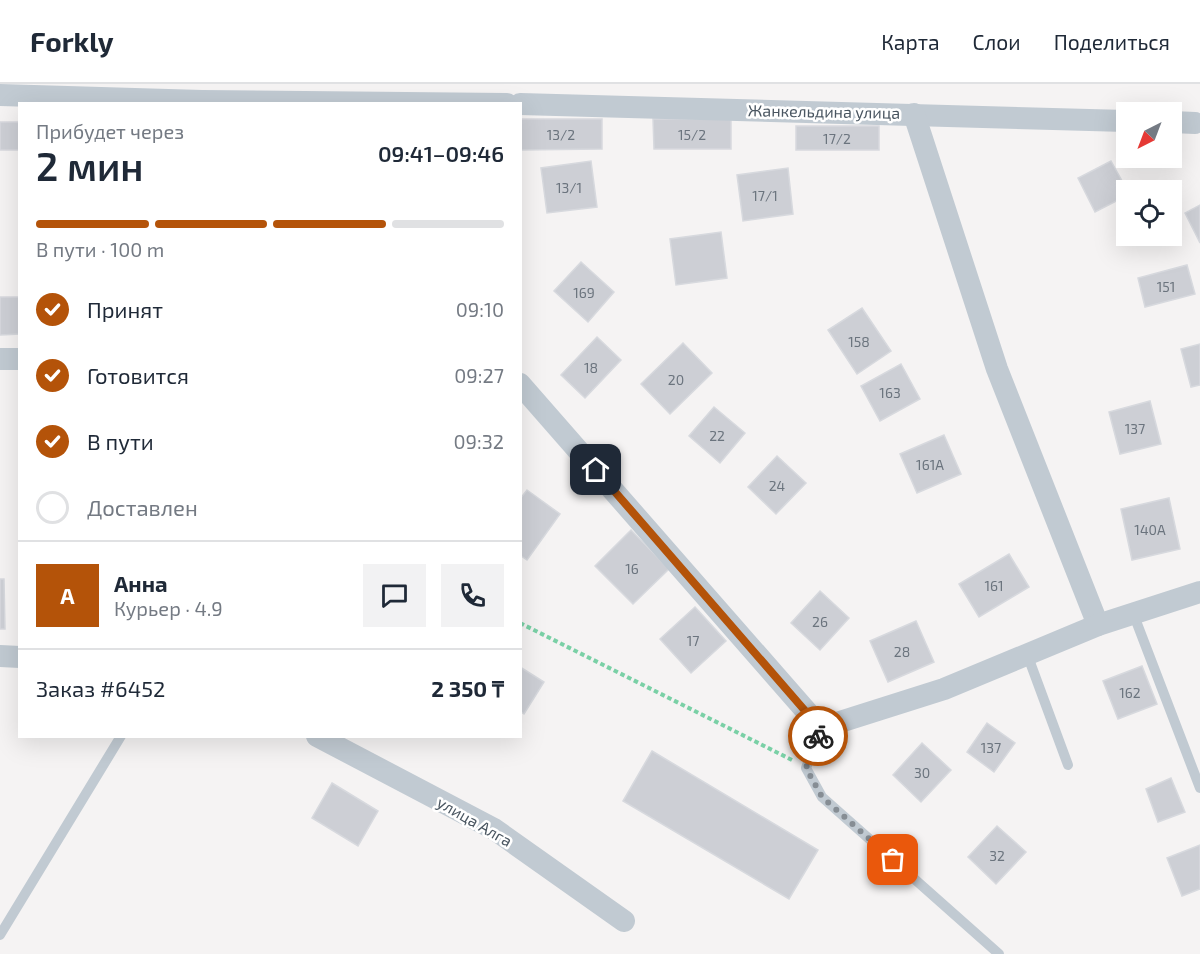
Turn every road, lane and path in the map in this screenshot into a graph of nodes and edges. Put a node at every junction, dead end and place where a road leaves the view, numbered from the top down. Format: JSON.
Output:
{"nodes":[{"id":1,"x":475,"y":84,"type":"edge"},
{"id":2,"x":0,"y":95,"type":"edge"},
{"id":3,"x":338,"y":102,"type":"edge"},
{"id":4,"x":475,"y":102,"type":"edge"},
{"id":5,"x":522,"y":104,"type":"edge"},
{"id":6,"x":914,"y":114,"type":"junction"},
{"id":7,"x":1116,"y":121,"type":"edge"},
{"id":8,"x":1182,"y":122,"type":"edge"},
{"id":9,"x":1195,"y":123,"type":"dead end"},
{"id":10,"x":0,"y":359,"type":"edge"},
{"id":11,"x":18,"y":359,"type":"edge"},
{"id":12,"x":522,"y":386,"type":"edge"},
{"id":13,"x":1200,"y":592,"type":"edge"},
{"id":14,"x":1133,"y":614,"type":"junction"},
{"id":15,"x":522,"y":624,"type":"edge"},
{"id":16,"x":1098,"y":625,"type":"junction"},
{"id":17,"x":1027,"y":654,"type":"junction"},
{"id":18,"x":0,"y":656,"type":"edge"},
{"id":19,"x":18,"y":657,"type":"edge"},
{"id":20,"x":820,"y":728,"type":"junction"},
{"id":21,"x":120,"y":738,"type":"edge"},
{"id":22,"x":321,"y":738,"type":"edge"},
{"id":23,"x":1068,"y":765,"type":"dead end"},
{"id":24,"x":806,"y":768,"type":"junction"},
{"id":25,"x":1200,"y":788,"type":"edge"},
{"id":26,"x":624,"y":921,"type":"dead end"},
{"id":27,"x":0,"y":935,"type":"edge"},
{"id":28,"x":999,"y":954,"type":"edge"}],
"edges":[{"from":1,"to":4,"type":"street"},
{"from":2,"to":3,"type":"street"},
{"from":5,"to":6,"type":"street","name":"Жанкельдина улица"},
{"from":6,"to":7,"type":"street","name":"Жанкельдина улица"},
{"from":6,"to":16,"type":"street"},
{"from":8,"to":9,"type":"street"},
{"from":10,"to":11,"type":"street"},
{"from":12,"to":20,"type":"street"},
{"from":13,"to":14,"type":"street"},
{"from":14,"to":16,"type":"street"},
{"from":14,"to":25,"type":"lane"},
{"from":15,"to":24,"type":"path"},
{"from":16,"to":17,"type":"street"},
{"from":17,"to":20,"type":"street"},
{"from":17,"to":23,"type":"lane"},
{"from":18,"to":19,"type":"street"},
{"from":20,"to":24,"type":"lane"},
{"from":21,"to":27,"type":"lane"},
{"from":22,"to":26,"type":"street","name":"улица Алга"},
{"from":24,"to":28,"type":"lane"}]}
